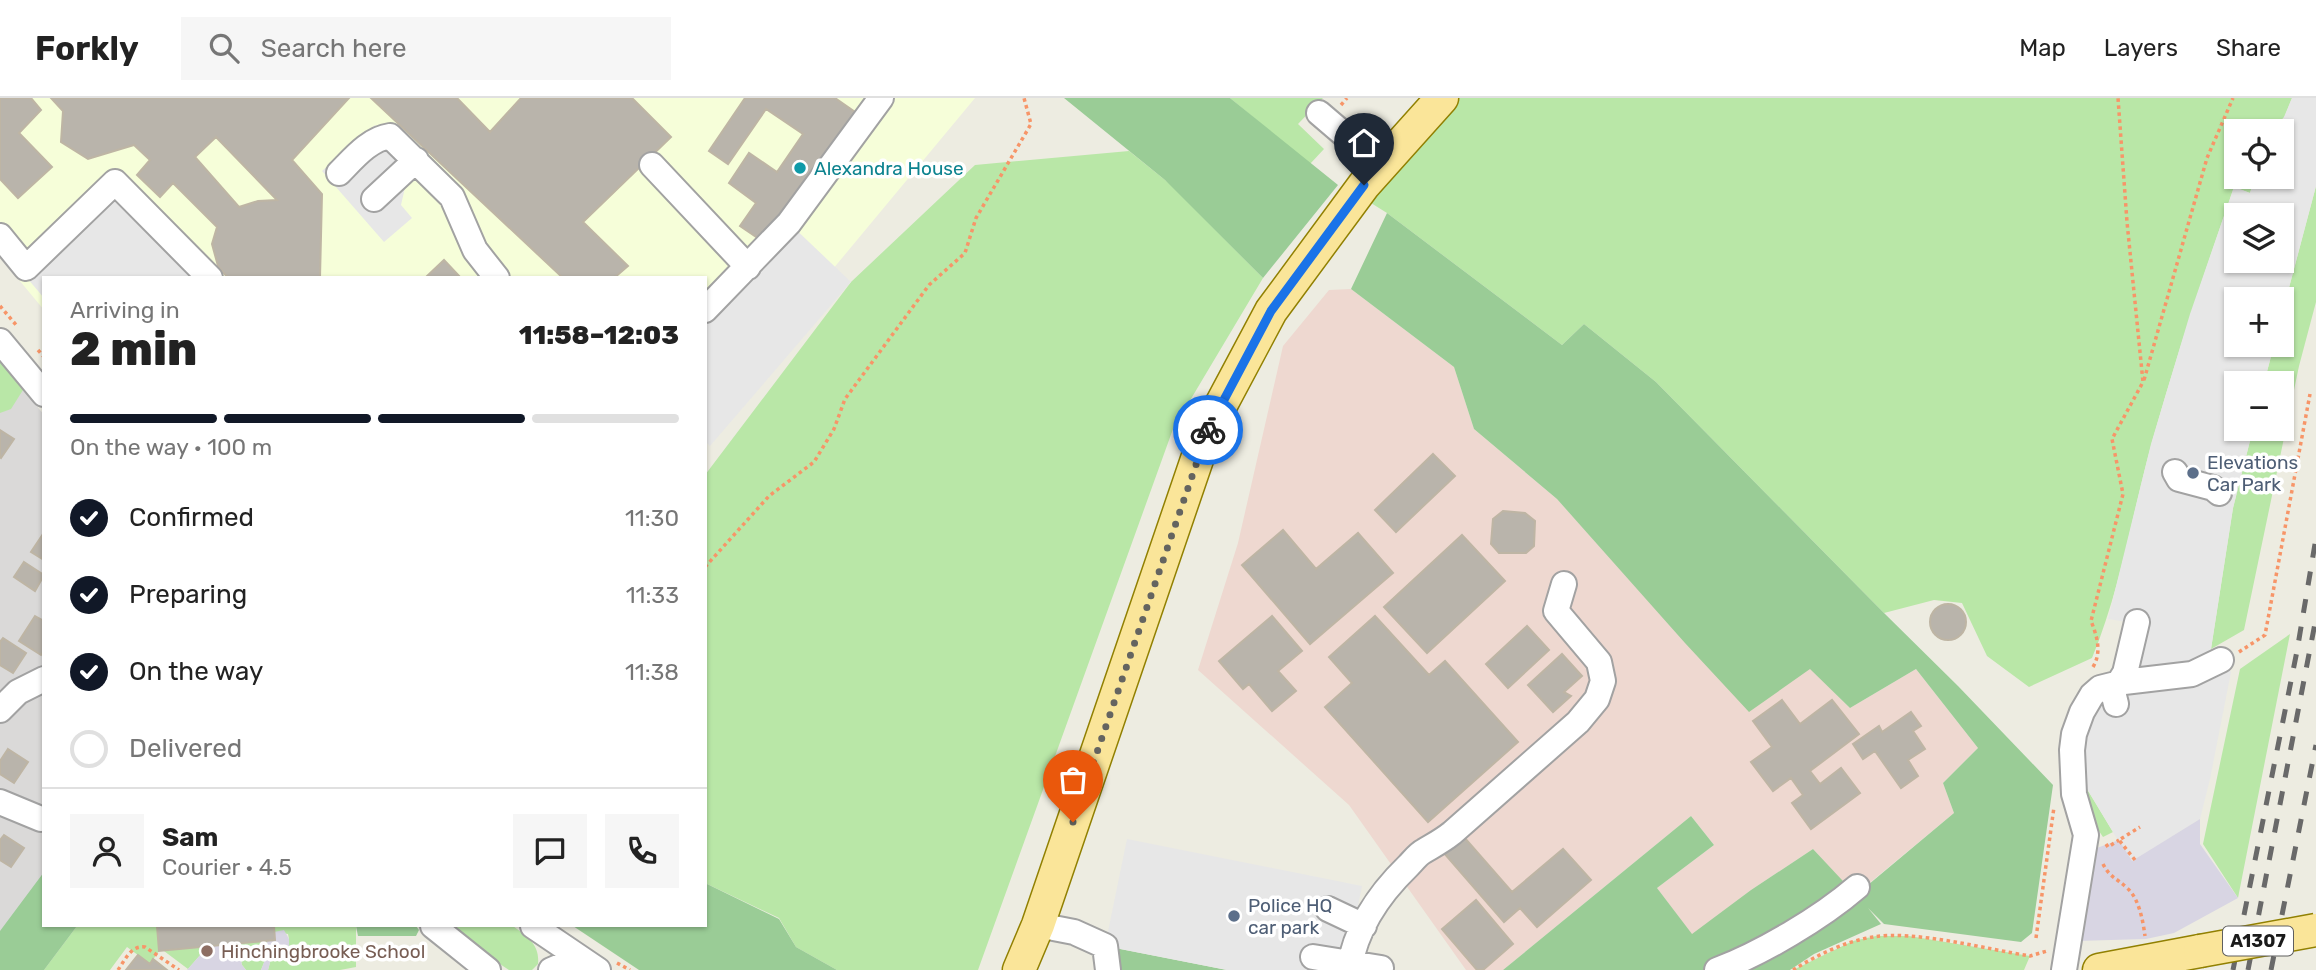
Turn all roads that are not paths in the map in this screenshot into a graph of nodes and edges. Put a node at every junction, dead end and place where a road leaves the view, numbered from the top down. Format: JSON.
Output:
{"nodes":[{"id":1,"x":881,"y":98,"type":"edge"},
{"id":2,"x":1442,"y":98,"type":"edge"},
{"id":3,"x":1320,"y":113,"type":"dead end"},
{"id":4,"x":416,"y":160,"type":"junction"},
{"id":5,"x":652,"y":165,"type":"dead end"},
{"id":6,"x":1381,"y":166,"type":"junction"},
{"id":7,"x":338,"y":173,"type":"dead end"},
{"id":8,"x":373,"y":200,"type":"dead end"},
{"id":9,"x":0,"y":236,"type":"edge"},
{"id":10,"x":748,"y":267,"type":"junction"},
{"id":11,"x":208,"y":276,"type":"edge"},
{"id":12,"x":495,"y":276,"type":"edge"},
{"id":13,"x":707,"y":308,"type":"edge"},
{"id":14,"x":0,"y":341,"type":"edge"},
{"id":15,"x":42,"y":392,"type":"edge"},
{"id":16,"x":2175,"y":472,"type":"dead end"},
{"id":17,"x":2219,"y":493,"type":"dead end"},
{"id":18,"x":1564,"y":584,"type":"dead end"},
{"id":19,"x":2137,"y":622,"type":"dead end"},
{"id":20,"x":2221,"y":660,"type":"road end"},
{"id":21,"x":42,"y":680,"type":"edge"},
{"id":22,"x":2118,"y":694,"type":"junction"},
{"id":23,"x":0,"y":710,"type":"edge"},
{"id":24,"x":0,"y":802,"type":"edge"},
{"id":25,"x":41,"y":819,"type":"dead end"},
{"id":26,"x":1857,"y":887,"type":"dead end"},
{"id":27,"x":1328,"y":909,"type":"dead end"},
{"id":28,"x":1038,"y":925,"type":"junction"},
{"id":29,"x":1364,"y":926,"type":"junction"},
{"id":30,"x":434,"y":927,"type":"edge"},
{"id":31,"x":534,"y":927,"type":"edge"},
{"id":32,"x":2316,"y":930,"type":"edge"},
{"id":33,"x":1313,"y":957,"type":"dead end"},
{"id":34,"x":2159,"y":957,"type":"edge"},
{"id":35,"x":2061,"y":960,"type":"edge"},
{"id":36,"x":588,"y":964,"type":"edge"},
{"id":37,"x":1350,"y":967,"type":"edge"},
{"id":38,"x":1381,"y":968,"type":"dead end"},
{"id":39,"x":488,"y":970,"type":"edge"},
{"id":40,"x":551,"y":970,"type":"edge"},
{"id":41,"x":1019,"y":970,"type":"edge"},
{"id":42,"x":1108,"y":970,"type":"edge"},
{"id":43,"x":1717,"y":970,"type":"edge"},
{"id":44,"x":2099,"y":970,"type":"edge"}],
"edges":[{"from":1,"to":10,"type":"street"},
{"from":2,"to":6,"type":"main road"},
{"from":3,"to":6,"type":"street"},
{"from":4,"to":7,"type":"street"},
{"from":4,"to":8,"type":"street"},
{"from":4,"to":12,"type":"street"},
{"from":5,"to":10,"type":"street"},
{"from":6,"to":28,"type":"main road"},
{"from":9,"to":11,"type":"street"},
{"from":10,"to":13,"type":"street"},
{"from":14,"to":15,"type":"street"},
{"from":16,"to":17,"type":"street"},
{"from":18,"to":29,"type":"street"},
{"from":19,"to":22,"type":"street"},
{"from":20,"to":22,"type":"street"},
{"from":21,"to":23,"type":"street"},
{"from":22,"to":35,"type":"street"},
{"from":24,"to":25,"type":"street"},
{"from":26,"to":43,"type":"street"},
{"from":27,"to":29,"type":"street"},
{"from":28,"to":41,"type":"main road"},
{"from":28,"to":42,"type":"street"},
{"from":29,"to":37,"type":"street"},
{"from":30,"to":39,"type":"street"},
{"from":31,"to":36,"type":"street"},
{"from":32,"to":34,"type":"main road","number":"A1307","bridge":true},
{"from":33,"to":37,"type":"street"},
{"from":34,"to":44,"type":"main road","number":"A1307"},
{"from":36,"to":40,"type":"street"},
{"from":37,"to":38,"type":"street"}]}
